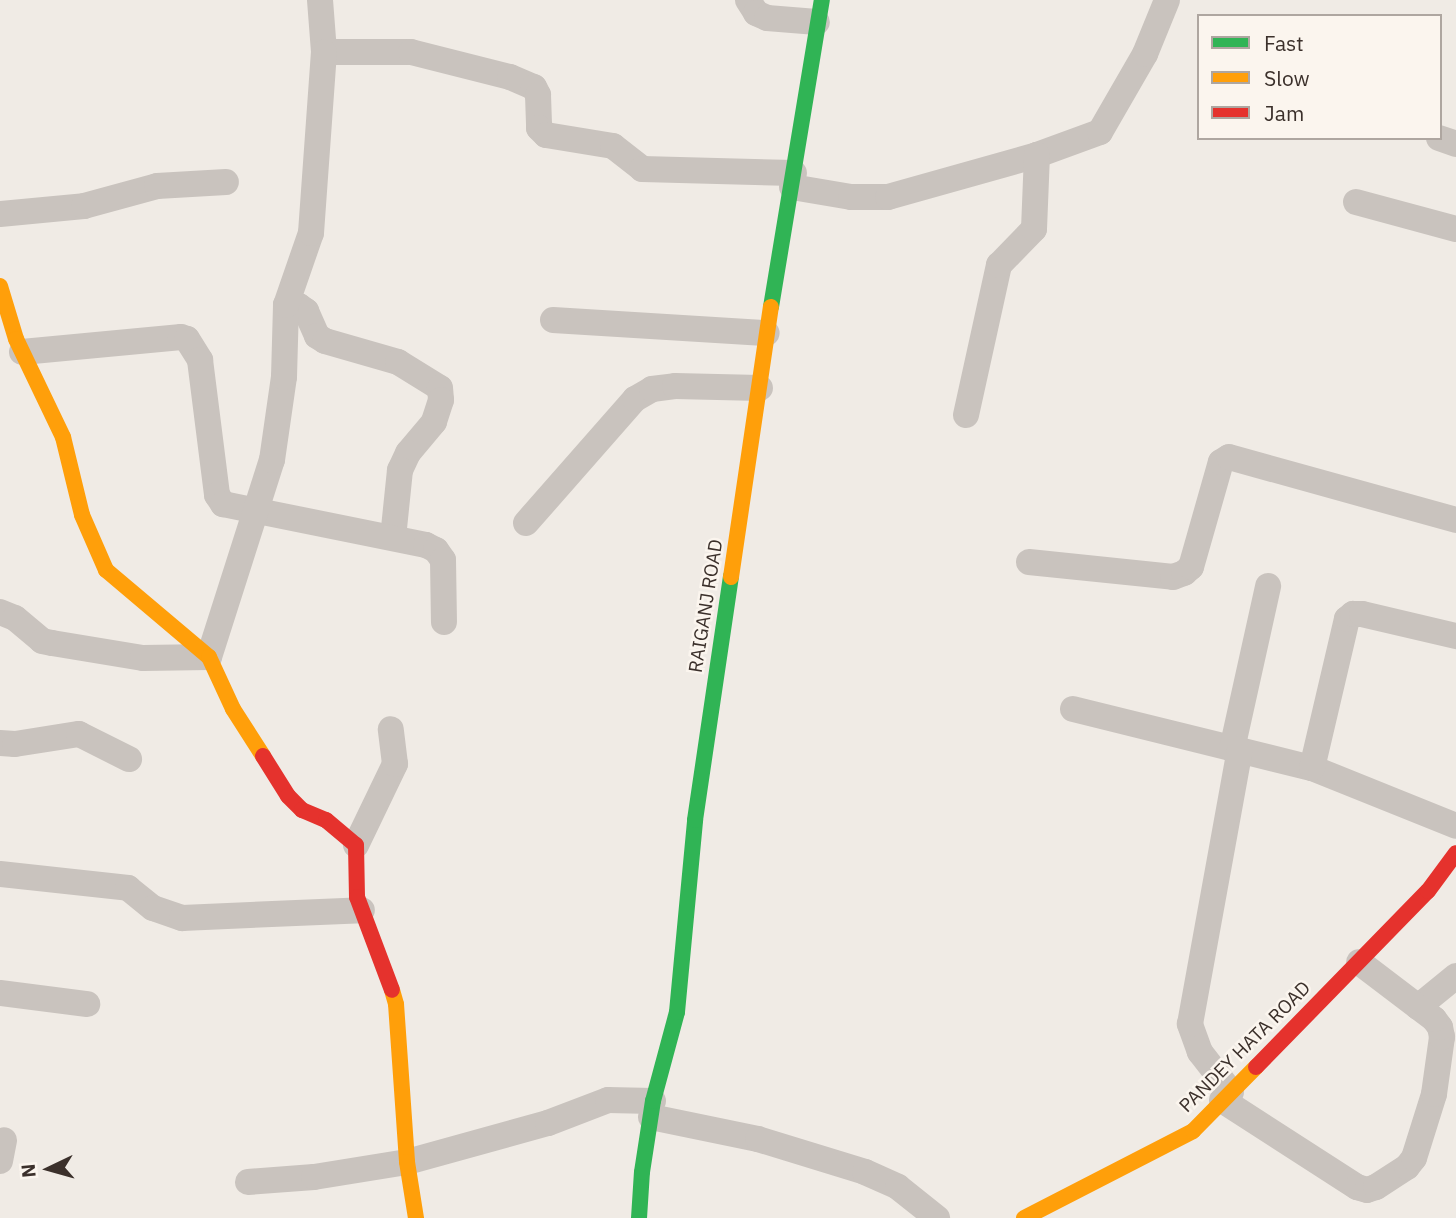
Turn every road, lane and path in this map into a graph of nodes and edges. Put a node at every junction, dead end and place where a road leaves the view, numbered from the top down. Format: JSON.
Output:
{"nodes":[{"id":1,"x":320,"y":0,"type":"edge"},
{"id":2,"x":748,"y":0,"type":"edge"},
{"id":3,"x":1167,"y":0,"type":"edge"},
{"id":4,"x":820,"y":11,"type":"edge"},
{"id":5,"x":324,"y":52,"type":"junction"},
{"id":6,"x":1037,"y":155,"type":"junction"},
{"id":7,"x":793,"y":180,"type":"junction"},
{"id":8,"x":226,"y":182,"type":"dead end"},
{"id":9,"x":1356,"y":202,"type":"dead end"},
{"id":10,"x":0,"y":214,"type":"edge"},
{"id":11,"x":1456,"y":229,"type":"edge"},
{"id":12,"x":0,"y":286,"type":"edge"},
{"id":13,"x":286,"y":305,"type":"junction"},
{"id":14,"x":553,"y":320,"type":"dead end"},
{"id":15,"x":767,"y":333,"type":"junction"},
{"id":16,"x":22,"y":352,"type":"junction"},
{"id":17,"x":760,"y":387,"type":"junction"},
{"id":18,"x":966,"y":415,"type":"dead end"},
{"id":19,"x":256,"y":509,"type":"junction"},
{"id":20,"x":1456,"y":520,"type":"edge"},
{"id":21,"x":526,"y":523,"type":"dead end"},
{"id":22,"x":393,"y":538,"type":"junction"},
{"id":23,"x":1029,"y":562,"type":"dead end"},
{"id":24,"x":1268,"y":586,"type":"dead end"},
{"id":25,"x":0,"y":612,"type":"edge"},
{"id":26,"x":444,"y":622,"type":"dead end"},
{"id":27,"x":1456,"y":636,"type":"edge"},
{"id":28,"x":208,"y":657,"type":"junction"},
{"id":29,"x":1073,"y":709,"type":"dead end"},
{"id":30,"x":391,"y":729,"type":"dead end"},
{"id":31,"x":0,"y":743,"type":"edge"},
{"id":32,"x":1236,"y":749,"type":"junction"},
{"id":33,"x":129,"y":759,"type":"dead end"},
{"id":34,"x":1312,"y":768,"type":"junction"},
{"id":35,"x":1456,"y":826,"type":"edge"},
{"id":36,"x":356,"y":845,"type":"junction"},
{"id":37,"x":1456,"y":853,"type":"edge"},
{"id":38,"x":0,"y":874,"type":"edge"},
{"id":39,"x":362,"y":910,"type":"junction"},
{"id":40,"x":1359,"y":962,"type":"junction"},
{"id":41,"x":1456,"y":975,"type":"edge"},
{"id":42,"x":0,"y":993,"type":"edge"},
{"id":43,"x":87,"y":1003,"type":"dead end"},
{"id":44,"x":1418,"y":1007,"type":"junction"},
{"id":45,"x":1226,"y":1096,"type":"junction"},
{"id":46,"x":652,"y":1109,"type":"junction"},
{"id":47,"x":407,"y":1162,"type":"junction"},
{"id":48,"x":248,"y":1182,"type":"dead end"},
{"id":49,"x":416,"y":1218,"type":"edge"},
{"id":50,"x":639,"y":1218,"type":"edge"},
{"id":51,"x":937,"y":1218,"type":"edge"},
{"id":52,"x":1024,"y":1218,"type":"edge"}],
"edges":[{"from":1,"to":5,"type":"street"},
{"from":2,"to":4,"type":"street"},
{"from":3,"to":6,"type":"street"},
{"from":4,"to":7,"type":"main road","name":"RAIGANJ ROAD"},
{"from":5,"to":7,"type":"street"},
{"from":5,"to":13,"type":"street"},
{"from":6,"to":7,"type":"street"},
{"from":6,"to":18,"type":"street"},
{"from":7,"to":15,"type":"main road","name":"RAIGANJ ROAD"},
{"from":8,"to":10,"type":"street"},
{"from":9,"to":11,"type":"street"},
{"from":12,"to":16,"type":"main road"},
{"from":13,"to":19,"type":"street"},
{"from":13,"to":22,"type":"street"},
{"from":14,"to":15,"type":"street"},
{"from":15,"to":17,"type":"main road","name":"RAIGANJ ROAD"},
{"from":16,"to":19,"type":"street"},
{"from":16,"to":28,"type":"main road"},
{"from":17,"to":21,"type":"street"},
{"from":17,"to":46,"type":"main road","name":"RAIGANJ ROAD"},
{"from":19,"to":22,"type":"street"},
{"from":19,"to":28,"type":"street"},
{"from":20,"to":23,"type":"street"},
{"from":22,"to":26,"type":"street"},
{"from":24,"to":32,"type":"street"},
{"from":25,"to":28,"type":"street"},
{"from":27,"to":34,"type":"street"},
{"from":28,"to":36,"type":"main road"},
{"from":29,"to":32,"type":"street"},
{"from":30,"to":36,"type":"street"},
{"from":31,"to":33,"type":"street"},
{"from":32,"to":34,"type":"street"},
{"from":32,"to":45,"type":"street"},
{"from":34,"to":35,"type":"street"},
{"from":36,"to":39,"type":"main road"},
{"from":37,"to":40,"type":"main road","name":"PANDEY HATA ROAD"},
{"from":38,"to":39,"type":"street"},
{"from":39,"to":47,"type":"main road"},
{"from":40,"to":44,"type":"street"},
{"from":40,"to":45,"type":"main road","name":"PANDEY HATA ROAD"},
{"from":41,"to":44,"type":"street"},
{"from":42,"to":43,"type":"street"},
{"from":44,"to":45,"type":"street"},
{"from":45,"to":52,"type":"main road","name":"PANDEY HATA ROAD"},
{"from":46,"to":47,"type":"street"},
{"from":46,"to":50,"type":"main road","name":"RAIGANJ ROAD"},
{"from":46,"to":51,"type":"street"},
{"from":47,"to":48,"type":"street"},
{"from":47,"to":49,"type":"main road"}]}
